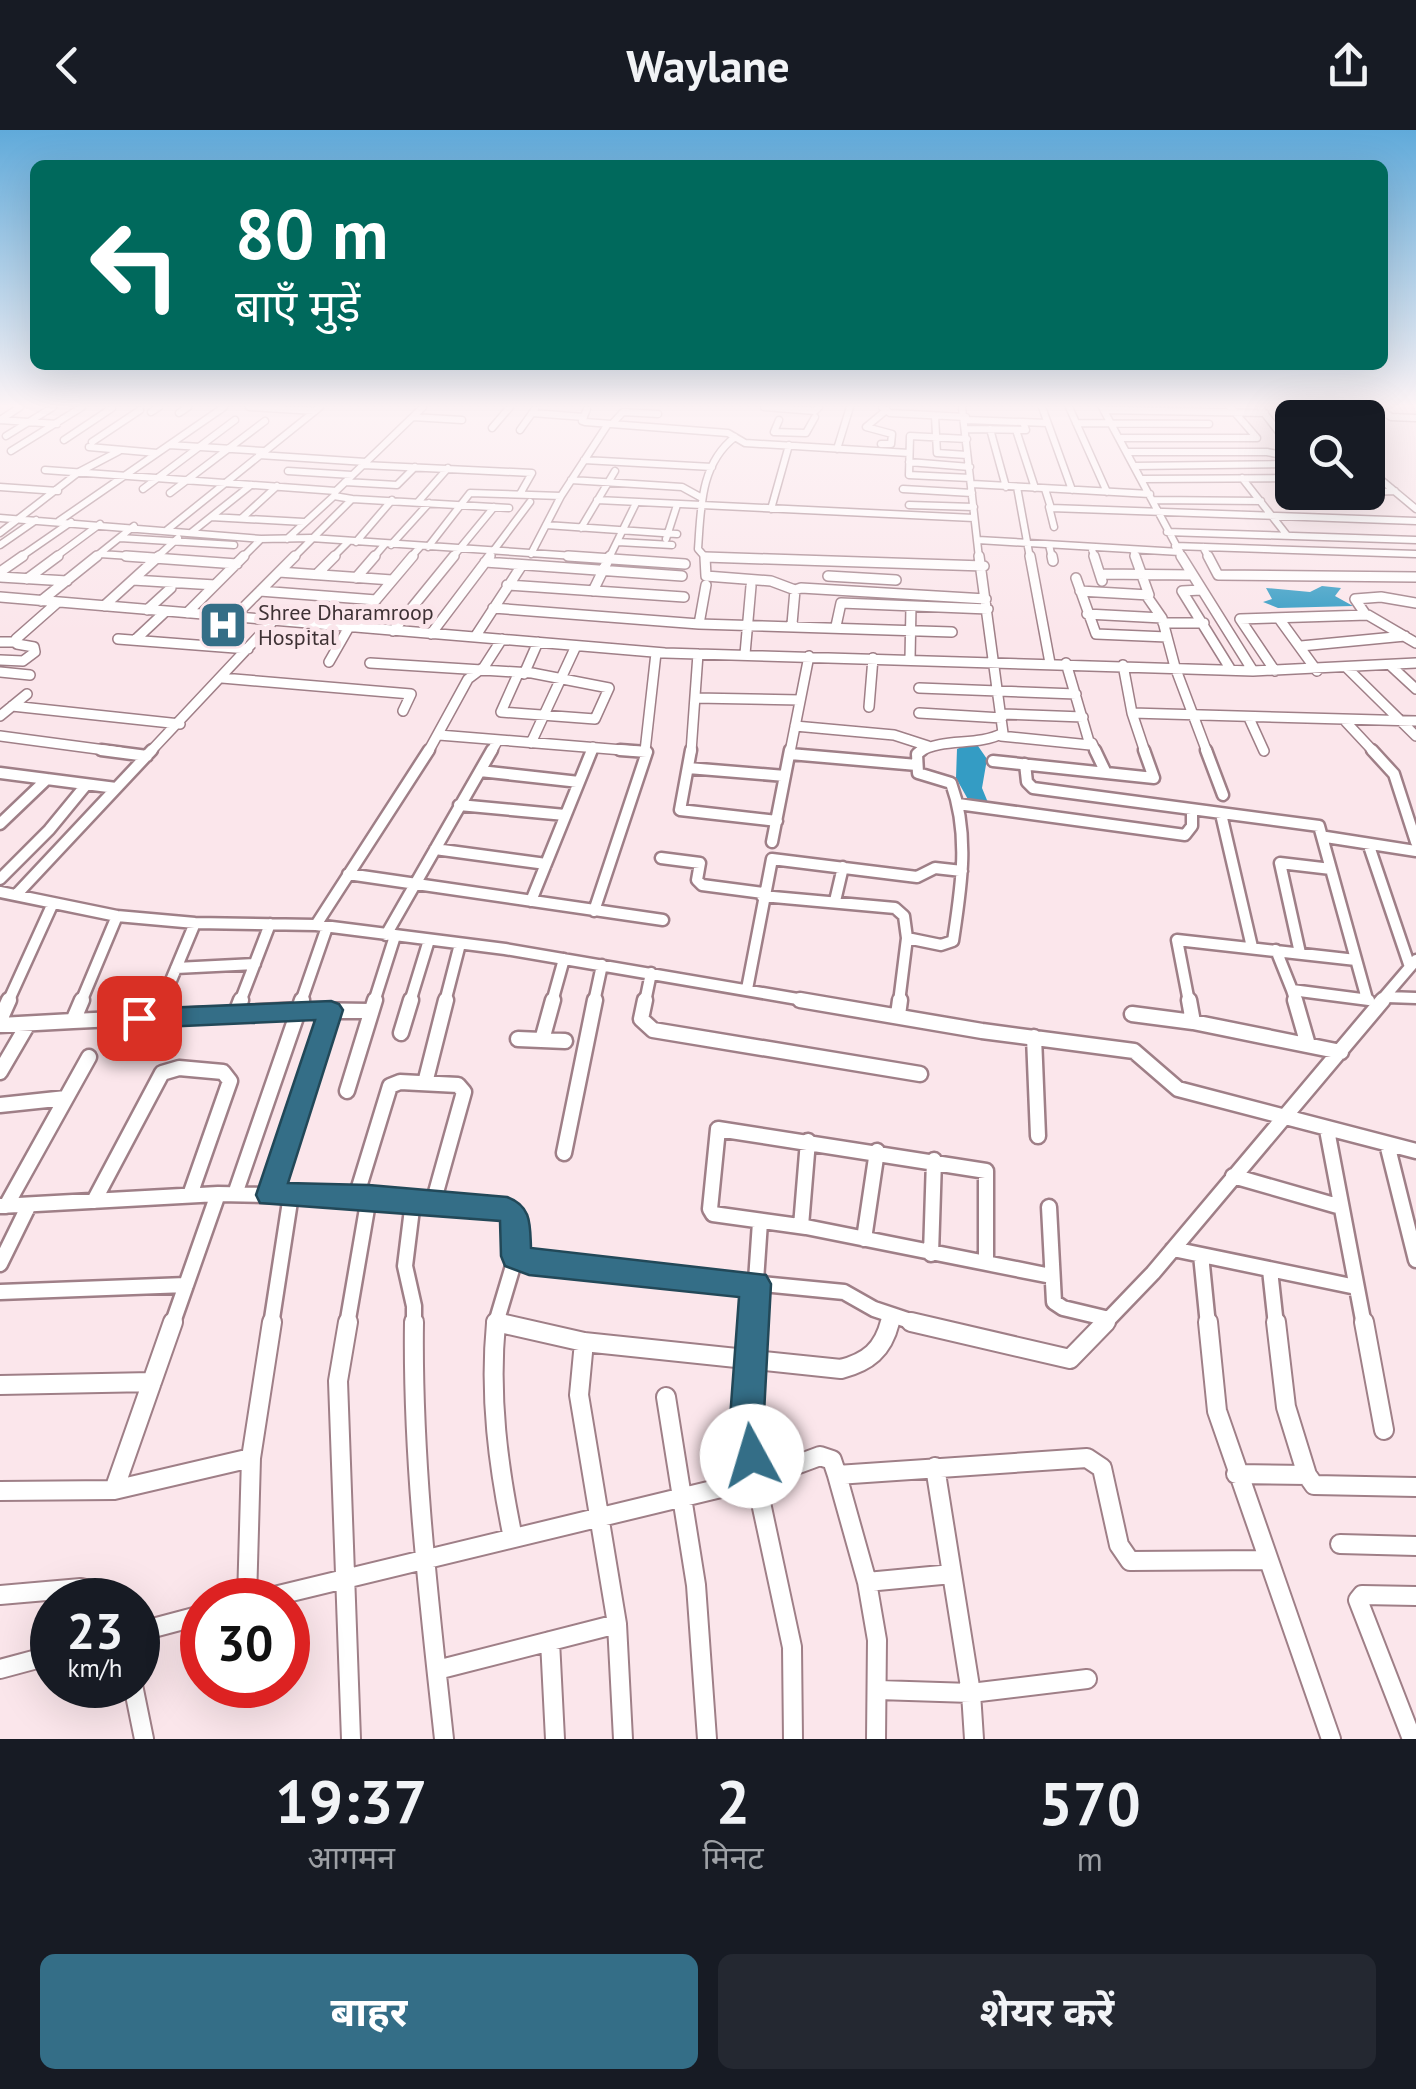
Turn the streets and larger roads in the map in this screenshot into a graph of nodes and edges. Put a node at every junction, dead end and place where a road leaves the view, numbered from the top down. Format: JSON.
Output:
{"nodes":[{"id":1,"x":67,"y":482,"type":"edge"},
{"id":2,"x":114,"y":482,"type":"edge"},
{"id":3,"x":152,"y":482,"type":"edge"},
{"id":4,"x":183,"y":482,"type":"edge"},
{"id":5,"x":223,"y":482,"type":"edge"},
{"id":6,"x":224,"y":482,"type":"edge"},
{"id":7,"x":345,"y":482,"type":"edge"},
{"id":8,"x":347,"y":482,"type":"edge"},
{"id":9,"x":400,"y":482,"type":"edge"},
{"id":10,"x":436,"y":482,"type":"edge"},
{"id":11,"x":478,"y":482,"type":"edge"},
{"id":12,"x":527,"y":482,"type":"edge"},
{"id":13,"x":570,"y":482,"type":"edge"},
{"id":14,"x":596,"y":482,"type":"edge"},
{"id":15,"x":708,"y":482,"type":"edge"},
{"id":16,"x":779,"y":482,"type":"edge"},
{"id":17,"x":953,"y":482,"type":"edge"},
{"id":18,"x":1005,"y":482,"type":"edge"},
{"id":19,"x":1038,"y":482,"type":"edge"},
{"id":20,"x":1072,"y":482,"type":"edge"},
{"id":21,"x":1105,"y":482,"type":"edge"},
{"id":22,"x":1143,"y":482,"type":"edge"},
{"id":23,"x":1244,"y":482,"type":"edge"},
{"id":24,"x":607,"y":483,"type":"junction"},
{"id":25,"x":251,"y":484,"type":"junction"},
{"id":26,"x":1385,"y":484,"type":"edge"},
{"id":27,"x":971,"y":485,"type":"junction"},
{"id":28,"x":278,"y":486,"type":"junction"},
{"id":29,"x":0,"y":487,"type":"edge"},
{"id":30,"x":1006,"y":487,"type":"junction"},
{"id":31,"x":903,"y":488,"type":"dead end"},
{"id":32,"x":1017,"y":488,"type":"junction"},
{"id":33,"x":1040,"y":488,"type":"junction"},
{"id":34,"x":144,"y":489,"type":"dead end"},
{"id":35,"x":58,"y":490,"type":"junction"},
{"id":36,"x":1075,"y":490,"type":"junction"},
{"id":37,"x":1385,"y":491,"type":"edge"},
{"id":38,"x":1394,"y":491,"type":"junction"},
{"id":39,"x":472,"y":492,"type":"junction"},
{"id":40,"x":1110,"y":492,"type":"junction"},
{"id":41,"x":170,"y":493,"type":"dead end"},
{"id":42,"x":335,"y":493,"type":"junction"},
{"id":43,"x":520,"y":494,"type":"junction"},
{"id":44,"x":561,"y":496,"type":"junction"},
{"id":45,"x":1152,"y":497,"type":"junction"},
{"id":46,"x":352,"y":498,"type":"junction"},
{"id":47,"x":392,"y":500,"type":"junction"},
{"id":48,"x":597,"y":500,"type":"junction"},
{"id":49,"x":1261,"y":501,"type":"junction"},
{"id":50,"x":418,"y":502,"type":"junction"},
{"id":51,"x":530,"y":502,"type":"dead end"},
{"id":52,"x":702,"y":502,"type":"junction"},
{"id":53,"x":429,"y":503,"type":"junction"},
{"id":54,"x":636,"y":503,"type":"junction"},
{"id":55,"x":463,"y":505,"type":"junction"},
{"id":56,"x":677,"y":505,"type":"junction"},
{"id":57,"x":909,"y":505,"type":"dead end"},
{"id":58,"x":494,"y":507,"type":"junction"},
{"id":59,"x":974,"y":507,"type":"junction"},
{"id":60,"x":509,"y":508,"type":"dead end"},
{"id":61,"x":1049,"y":508,"type":"junction"},
{"id":62,"x":770,"y":509,"type":"junction"},
{"id":63,"x":1416,"y":509,"type":"edge"},
{"id":64,"x":1082,"y":510,"type":"junction"},
{"id":65,"x":1314,"y":510,"type":"edge"},
{"id":66,"x":1361,"y":510,"type":"edge"},
{"id":67,"x":1122,"y":511,"type":"junction"},
{"id":68,"x":1160,"y":512,"type":"junction"},
{"id":69,"x":1274,"y":516,"type":"junction"},
{"id":70,"x":211,"y":517,"type":"junction"},
{"id":71,"x":1319,"y":517,"type":"junction"},
{"id":72,"x":0,"y":518,"type":"edge"},
{"id":73,"x":242,"y":518,"type":"junction"},
{"id":74,"x":974,"y":518,"type":"junction"},
{"id":75,"x":1367,"y":518,"type":"junction"},
{"id":76,"x":22,"y":519,"type":"junction"},
{"id":77,"x":36,"y":520,"type":"junction"},
{"id":78,"x":59,"y":521,"type":"junction"},
{"id":79,"x":1416,"y":521,"type":"edge"},
{"id":80,"x":71,"y":522,"type":"junction"},
{"id":81,"x":304,"y":522,"type":"junction"},
{"id":82,"x":100,"y":524,"type":"junction"},
{"id":83,"x":134,"y":526,"type":"junction"},
{"id":84,"x":546,"y":526,"type":"junction"},
{"id":85,"x":1054,"y":526,"type":"dead end"},
{"id":86,"x":581,"y":528,"type":"junction"},
{"id":87,"x":166,"y":530,"type":"junction"},
{"id":88,"x":623,"y":531,"type":"junction"},
{"id":89,"x":188,"y":532,"type":"junction"},
{"id":90,"x":1167,"y":532,"type":"junction"},
{"id":91,"x":0,"y":533,"type":"edge"},
{"id":92,"x":672,"y":534,"type":"junction"},
{"id":93,"x":1286,"y":534,"type":"junction"},
{"id":94,"x":120,"y":538,"type":"junction"},
{"id":95,"x":260,"y":538,"type":"junction"},
{"id":96,"x":287,"y":538,"type":"junction"},
{"id":97,"x":311,"y":538,"type":"junction"},
{"id":98,"x":1378,"y":538,"type":"junction"},
{"id":99,"x":978,"y":540,"type":"junction"},
{"id":100,"x":1416,"y":540,"type":"edge"},
{"id":101,"x":174,"y":541,"type":"junction"},
{"id":102,"x":352,"y":542,"type":"junction"},
{"id":103,"x":618,"y":542,"type":"junction"},
{"id":104,"x":388,"y":544,"type":"junction"},
{"id":105,"x":1028,"y":544,"type":"junction"},
{"id":106,"x":0,"y":545,"type":"edge"},
{"id":107,"x":234,"y":545,"type":"dead end"},
{"id":108,"x":1048,"y":545,"type":"junction"},
{"id":109,"x":424,"y":547,"type":"junction"},
{"id":110,"x":1091,"y":547,"type":"junction"},
{"id":111,"x":1204,"y":547,"type":"junction"},
{"id":112,"x":459,"y":549,"type":"junction"},
{"id":113,"x":1133,"y":550,"type":"junction"},
{"id":114,"x":1178,"y":550,"type":"junction"},
{"id":115,"x":1273,"y":550,"type":"junction"},
{"id":116,"x":495,"y":552,"type":"junction"},
{"id":117,"x":100,"y":554,"type":"junction"},
{"id":118,"x":531,"y":554,"type":"junction"},
{"id":119,"x":1416,"y":554,"type":"edge"},
{"id":120,"x":705,"y":558,"type":"junction"},
{"id":121,"x":609,"y":559,"type":"junction"},
{"id":122,"x":830,"y":559,"type":"junction"},
{"id":123,"x":155,"y":560,"type":"junction"},
{"id":124,"x":202,"y":562,"type":"junction"},
{"id":125,"x":485,"y":562,"type":"junction"},
{"id":126,"x":896,"y":562,"type":"junction"},
{"id":127,"x":1053,"y":562,"type":"dead end"},
{"id":128,"x":237,"y":564,"type":"junction"},
{"id":129,"x":685,"y":564,"type":"dead end"},
{"id":130,"x":522,"y":565,"type":"junction"},
{"id":131,"x":984,"y":566,"type":"junction"},
{"id":132,"x":603,"y":571,"type":"junction"},
{"id":133,"x":279,"y":572,"type":"junction"},
{"id":134,"x":318,"y":573,"type":"junction"},
{"id":135,"x":1292,"y":573,"type":"junction"},
{"id":136,"x":0,"y":574,"type":"edge"},
{"id":137,"x":1100,"y":574,"type":"junction"},
{"id":138,"x":1142,"y":574,"type":"junction"},
{"id":139,"x":1193,"y":575,"type":"junction"},
{"id":140,"x":682,"y":576,"type":"dead end"},
{"id":141,"x":828,"y":576,"type":"junction"},
{"id":142,"x":1416,"y":577,"type":"edge"},
{"id":143,"x":27,"y":578,"type":"junction"},
{"id":144,"x":356,"y":578,"type":"junction"},
{"id":145,"x":1076,"y":578,"type":"dead end"},
{"id":146,"x":133,"y":580,"type":"junction"},
{"id":147,"x":392,"y":580,"type":"junction"},
{"id":148,"x":896,"y":580,"type":"junction"},
{"id":149,"x":67,"y":581,"type":"junction"},
{"id":150,"x":215,"y":585,"type":"junction"},
{"id":151,"x":507,"y":585,"type":"junction"},
{"id":152,"x":706,"y":585,"type":"dead end"},
{"id":153,"x":175,"y":586,"type":"junction"},
{"id":154,"x":751,"y":586,"type":"dead end"},
{"id":155,"x":827,"y":589,"type":"junction"},
{"id":156,"x":581,"y":590,"type":"junction"},
{"id":157,"x":796,"y":590,"type":"junction"},
{"id":158,"x":1080,"y":590,"type":"junction"},
{"id":159,"x":1202,"y":590,"type":"junction"},
{"id":160,"x":260,"y":591,"type":"junction"},
{"id":161,"x":593,"y":591,"type":"junction"},
{"id":162,"x":607,"y":592,"type":"junction"},
{"id":163,"x":1106,"y":592,"type":"junction"},
{"id":164,"x":897,"y":593,"type":"junction"},
{"id":165,"x":1146,"y":595,"type":"junction"},
{"id":166,"x":0,"y":597,"type":"edge"},
{"id":167,"x":986,"y":598,"type":"junction"},
{"id":168,"x":376,"y":600,"type":"junction"},
{"id":169,"x":41,"y":601,"type":"junction"},
{"id":170,"x":58,"y":602,"type":"junction"},
{"id":171,"x":1416,"y":603,"type":"edge"},
{"id":172,"x":104,"y":606,"type":"junction"},
{"id":173,"x":910,"y":606,"type":"junction"},
{"id":174,"x":938,"y":607,"type":"junction"},
{"id":175,"x":493,"y":608,"type":"junction"},
{"id":176,"x":988,"y":609,"type":"junction"},
{"id":177,"x":147,"y":610,"type":"junction"},
{"id":178,"x":166,"y":611,"type":"junction"},
{"id":179,"x":568,"y":612,"type":"junction"},
{"id":180,"x":187,"y":613,"type":"junction"},
{"id":181,"x":596,"y":614,"type":"junction"},
{"id":182,"x":1087,"y":614,"type":"junction"},
{"id":183,"x":1366,"y":615,"type":"junction"},
{"id":184,"x":234,"y":617,"type":"junction"},
{"id":185,"x":274,"y":620,"type":"junction"},
{"id":186,"x":1163,"y":620,"type":"junction"},
{"id":187,"x":1280,"y":620,"type":"junction"},
{"id":188,"x":670,"y":621,"type":"junction"},
{"id":189,"x":746,"y":623,"type":"junction"},
{"id":190,"x":699,"y":624,"type":"junction"},
{"id":191,"x":792,"y":624,"type":"junction"},
{"id":192,"x":1204,"y":624,"type":"junction"},
{"id":193,"x":836,"y":626,"type":"junction"},
{"id":194,"x":351,"y":627,"type":"junction"},
{"id":195,"x":910,"y":630,"type":"junction"},
{"id":196,"x":392,"y":631,"type":"junction"},
{"id":197,"x":431,"y":634,"type":"junction"},
{"id":198,"x":1405,"y":636,"type":"junction"},
{"id":199,"x":475,"y":637,"type":"junction"},
{"id":200,"x":1168,"y":638,"type":"junction"},
{"id":201,"x":118,"y":639,"type":"dead end"},
{"id":202,"x":502,"y":639,"type":"junction"},
{"id":203,"x":135,"y":640,"type":"junction"},
{"id":204,"x":0,"y":642,"type":"edge"},
{"id":205,"x":15,"y":642,"type":"junction"},
{"id":206,"x":538,"y":642,"type":"junction"},
{"id":207,"x":1416,"y":642,"type":"edge"},
{"id":208,"x":576,"y":646,"type":"junction"},
{"id":209,"x":1300,"y":646,"type":"junction"},
{"id":210,"x":248,"y":649,"type":"junction"},
{"id":211,"x":656,"y":653,"type":"junction"},
{"id":212,"x":698,"y":654,"type":"junction"},
{"id":213,"x":745,"y":654,"type":"junction"},
{"id":214,"x":809,"y":656,"type":"junction"},
{"id":215,"x":873,"y":658,"type":"junction"},
{"id":216,"x":910,"y":659,"type":"junction"},
{"id":217,"x":0,"y":660,"type":"edge"},
{"id":218,"x":329,"y":662,"type":"dead end"},
{"id":219,"x":995,"y":662,"type":"junction"},
{"id":220,"x":1050,"y":663,"type":"junction"},
{"id":221,"x":1066,"y":663,"type":"junction"},
{"id":222,"x":1416,"y":663,"type":"edge"},
{"id":223,"x":370,"y":664,"type":"dead end"},
{"id":224,"x":1123,"y":664,"type":"junction"},
{"id":225,"x":1390,"y":665,"type":"junction"},
{"id":226,"x":1175,"y":667,"type":"junction"},
{"id":227,"x":1347,"y":668,"type":"junction"},
{"id":228,"x":1231,"y":670,"type":"junction"},
{"id":229,"x":1252,"y":671,"type":"junction"},
{"id":230,"x":1275,"y":671,"type":"junction"},
{"id":231,"x":1316,"y":671,"type":"junction"},
{"id":232,"x":0,"y":672,"type":"edge"},
{"id":233,"x":476,"y":672,"type":"junction"},
{"id":234,"x":30,"y":674,"type":"dead end"},
{"id":235,"x":521,"y":674,"type":"junction"},
{"id":236,"x":222,"y":678,"type":"junction"},
{"id":237,"x":562,"y":678,"type":"junction"},
{"id":238,"x":919,"y":688,"type":"dead end"},
{"id":239,"x":1416,"y":689,"type":"edge"},
{"id":240,"x":1000,"y":690,"type":"junction"},
{"id":241,"x":27,"y":694,"type":"dead end"},
{"id":242,"x":1076,"y":694,"type":"junction"},
{"id":243,"x":696,"y":698,"type":"junction"},
{"id":244,"x":800,"y":700,"type":"junction"},
{"id":245,"x":12,"y":706,"type":"junction"},
{"id":246,"x":869,"y":707,"type":"dead end"},
{"id":247,"x":403,"y":711,"type":"dead end"},
{"id":248,"x":920,"y":713,"type":"dead end"},
{"id":249,"x":1132,"y":713,"type":"junction"},
{"id":250,"x":0,"y":716,"type":"edge"},
{"id":251,"x":544,"y":716,"type":"junction"},
{"id":252,"x":1001,"y":716,"type":"junction"},
{"id":253,"x":1194,"y":716,"type":"junction"},
{"id":254,"x":1084,"y":717,"type":"junction"},
{"id":255,"x":1249,"y":718,"type":"junction"},
{"id":256,"x":1416,"y":721,"type":"edge"},
{"id":257,"x":1346,"y":722,"type":"junction"},
{"id":258,"x":1400,"y":722,"type":"junction"},
{"id":259,"x":180,"y":724,"type":"junction"},
{"id":260,"x":795,"y":726,"type":"junction"},
{"id":261,"x":440,"y":735,"type":"junction"},
{"id":262,"x":0,"y":736,"type":"edge"},
{"id":263,"x":1001,"y":736,"type":"junction"},
{"id":264,"x":1416,"y":736,"type":"edge"},
{"id":265,"x":498,"y":740,"type":"junction"},
{"id":266,"x":531,"y":743,"type":"junction"},
{"id":267,"x":1092,"y":743,"type":"junction"},
{"id":268,"x":928,"y":746,"type":"junction"},
{"id":269,"x":593,"y":747,"type":"junction"},
{"id":270,"x":1264,"y":751,"type":"dead end"},
{"id":271,"x":645,"y":752,"type":"junction"},
{"id":272,"x":790,"y":754,"type":"junction"},
{"id":273,"x":148,"y":756,"type":"junction"},
{"id":274,"x":993,"y":760,"type":"dead end"},
{"id":275,"x":1025,"y":764,"type":"junction"},
{"id":276,"x":917,"y":765,"type":"junction"},
{"id":277,"x":688,"y":768,"type":"junction"},
{"id":278,"x":480,"y":770,"type":"junction"},
{"id":279,"x":0,"y":773,"type":"edge"},
{"id":280,"x":1106,"y":773,"type":"junction"},
{"id":281,"x":784,"y":776,"type":"junction"},
{"id":282,"x":46,"y":779,"type":"junction"},
{"id":283,"x":579,"y":782,"type":"junction"},
{"id":284,"x":86,"y":785,"type":"junction"},
{"id":285,"x":116,"y":788,"type":"junction"},
{"id":286,"x":1223,"y":795,"type":"dead end"},
{"id":287,"x":958,"y":804,"type":"junction"},
{"id":288,"x":459,"y":805,"type":"junction"},
{"id":289,"x":1192,"y":810,"type":"junction"},
{"id":290,"x":1221,"y":814,"type":"junction"},
{"id":291,"x":565,"y":816,"type":"junction"},
{"id":292,"x":776,"y":821,"type":"junction"},
{"id":293,"x":0,"y":824,"type":"edge"},
{"id":294,"x":1326,"y":838,"type":"junction"},
{"id":295,"x":772,"y":842,"type":"dead end"},
{"id":296,"x":1416,"y":842,"type":"edge"},
{"id":297,"x":1369,"y":846,"type":"junction"},
{"id":298,"x":435,"y":849,"type":"junction"},
{"id":299,"x":1416,"y":851,"type":"edge"},
{"id":300,"x":660,"y":858,"type":"dead end"},
{"id":301,"x":546,"y":864,"type":"junction"},
{"id":302,"x":842,"y":867,"type":"junction"},
{"id":303,"x":1331,"y":869,"type":"junction"},
{"id":304,"x":962,"y":871,"type":"junction"},
{"id":305,"x":348,"y":874,"type":"junction"},
{"id":306,"x":0,"y":879,"type":"edge"},
{"id":307,"x":418,"y":883,"type":"junction"},
{"id":308,"x":0,"y":892,"type":"edge"},
{"id":309,"x":16,"y":895,"type":"junction"},
{"id":310,"x":762,"y":895,"type":"junction"},
{"id":311,"x":531,"y":901,"type":"junction"},
{"id":312,"x":836,"y":901,"type":"junction"},
{"id":313,"x":53,"y":902,"type":"junction"},
{"id":314,"x":594,"y":911,"type":"junction"},
{"id":315,"x":117,"y":916,"type":"junction"},
{"id":316,"x":663,"y":920,"type":"dead end"},
{"id":317,"x":195,"y":923,"type":"junction"},
{"id":318,"x":270,"y":924,"type":"junction"},
{"id":319,"x":321,"y":926,"type":"junction"},
{"id":320,"x":390,"y":935,"type":"junction"},
{"id":321,"x":907,"y":938,"type":"junction"},
{"id":322,"x":429,"y":940,"type":"junction"},
{"id":323,"x":460,"y":944,"type":"junction"},
{"id":324,"x":1252,"y":947,"type":"junction"},
{"id":325,"x":1276,"y":950,"type":"junction"},
{"id":326,"x":1300,"y":953,"type":"junction"},
{"id":327,"x":564,"y":959,"type":"junction"},
{"id":328,"x":1356,"y":960,"type":"junction"},
{"id":329,"x":1413,"y":963,"type":"edge"},
{"id":330,"x":255,"y":964,"type":"junction"},
{"id":331,"x":602,"y":965,"type":"junction"},
{"id":332,"x":176,"y":968,"type":"junction"},
{"id":333,"x":651,"y":973,"type":"junction"},
{"id":334,"x":746,"y":989,"type":"junction"},
{"id":335,"x":1292,"y":990,"type":"junction"},
{"id":336,"x":1416,"y":998,"type":"edge"},
{"id":337,"x":1366,"y":999,"type":"junction"},
{"id":338,"x":1385,"y":999,"type":"junction"},
{"id":339,"x":300,"y":1010,"type":"junction"},
{"id":340,"x":331,"y":1010,"type":"junction"},
{"id":341,"x":370,"y":1011,"type":"junction"},
{"id":342,"x":236,"y":1014,"type":"junction"},
{"id":343,"x":1132,"y":1014,"type":"dead end"},
{"id":344,"x":898,"y":1015,"type":"junction"},
{"id":345,"x":154,"y":1018,"type":"junction"},
{"id":346,"x":73,"y":1021,"type":"junction"},
{"id":347,"x":1193,"y":1022,"type":"junction"},
{"id":348,"x":0,"y":1023,"type":"edge"},
{"id":349,"x":28,"y":1024,"type":"junction"},
{"id":350,"x":401,"y":1033,"type":"dead end"},
{"id":351,"x":1034,"y":1037,"type":"junction"},
{"id":352,"x":518,"y":1039,"type":"dead end"},
{"id":353,"x":542,"y":1040,"type":"junction"},
{"id":354,"x":566,"y":1041,"type":"dead end"},
{"id":355,"x":1308,"y":1045,"type":"junction"},
{"id":356,"x":1341,"y":1052,"type":"junction"},
{"id":357,"x":89,"y":1056,"type":"dead end"},
{"id":358,"x":0,"y":1072,"type":"edge"},
{"id":359,"x":920,"y":1074,"type":"dead end"},
{"id":360,"x":425,"y":1082,"type":"junction"},
{"id":361,"x":348,"y":1091,"type":"dead end"},
{"id":362,"x":66,"y":1098,"type":"junction"},
{"id":363,"x":0,"y":1105,"type":"edge"},
{"id":364,"x":1282,"y":1118,"type":"junction"},
{"id":365,"x":1327,"y":1130,"type":"junction"},
{"id":366,"x":1038,"y":1136,"type":"dead end"},
{"id":367,"x":808,"y":1141,"type":"junction"},
{"id":368,"x":1388,"y":1144,"type":"junction"},
{"id":369,"x":876,"y":1151,"type":"junction"},
{"id":370,"x":1416,"y":1152,"type":"edge"},
{"id":371,"x":564,"y":1153,"type":"dead end"},
{"id":372,"x":934,"y":1160,"type":"junction"},
{"id":373,"x":1234,"y":1176,"type":"junction"},
{"id":374,"x":226,"y":1194,"type":"junction"},
{"id":375,"x":190,"y":1195,"type":"junction"},
{"id":376,"x":270,"y":1195,"type":"junction"},
{"id":377,"x":291,"y":1195,"type":"junction"},
{"id":378,"x":362,"y":1197,"type":"junction"},
{"id":379,"x":94,"y":1201,"type":"junction"},
{"id":380,"x":413,"y":1202,"type":"junction"},
{"id":381,"x":433,"y":1203,"type":"junction"},
{"id":382,"x":28,"y":1204,"type":"junction"},
{"id":383,"x":3,"y":1206,"type":"edge"},
{"id":384,"x":1341,"y":1207,"type":"junction"},
{"id":385,"x":1049,"y":1208,"type":"dead end"},
{"id":386,"x":760,"y":1222,"type":"junction"},
{"id":387,"x":801,"y":1226,"type":"junction"},
{"id":388,"x":864,"y":1239,"type":"junction"},
{"id":389,"x":1173,"y":1249,"type":"junction"},
{"id":390,"x":931,"y":1254,"type":"junction"},
{"id":391,"x":1202,"y":1255,"type":"junction"},
{"id":392,"x":516,"y":1256,"type":"junction"},
{"id":393,"x":1416,"y":1260,"type":"edge"},
{"id":394,"x":0,"y":1264,"type":"edge"},
{"id":395,"x":986,"y":1264,"type":"junction"},
{"id":396,"x":1270,"y":1270,"type":"junction"},
{"id":397,"x":1051,"y":1276,"type":"junction"},
{"id":398,"x":756,"y":1284,"type":"junction"},
{"id":399,"x":186,"y":1285,"type":"junction"},
{"id":400,"x":1356,"y":1287,"type":"junction"},
{"id":401,"x":0,"y":1292,"type":"edge"},
{"id":402,"x":891,"y":1316,"type":"junction"},
{"id":403,"x":1109,"y":1320,"type":"junction"},
{"id":404,"x":496,"y":1323,"type":"junction"},
{"id":405,"x":584,"y":1342,"type":"junction"},
{"id":406,"x":749,"y":1359,"type":"junction"},
{"id":407,"x":152,"y":1382,"type":"junction"},
{"id":408,"x":0,"y":1385,"type":"edge"},
{"id":409,"x":666,"y":1398,"type":"dead end"},
{"id":410,"x":1384,"y":1430,"type":"dead end"},
{"id":411,"x":251,"y":1458,"type":"junction"},
{"id":412,"x":935,"y":1467,"type":"junction"},
{"id":413,"x":1236,"y":1474,"type":"junction"},
{"id":414,"x":1308,"y":1475,"type":"junction"},
{"id":415,"x":837,"y":1476,"type":"junction"},
{"id":416,"x":758,"y":1479,"type":"junction"},
{"id":417,"x":1416,"y":1487,"type":"edge"},
{"id":418,"x":0,"y":1490,"type":"edge"},
{"id":419,"x":114,"y":1490,"type":"junction"},
{"id":420,"x":682,"y":1498,"type":"junction"},
{"id":421,"x":602,"y":1518,"type":"junction"},
{"id":422,"x":512,"y":1538,"type":"junction"},
{"id":423,"x":1340,"y":1544,"type":"dead end"},
{"id":424,"x":1416,"y":1546,"type":"edge"},
{"id":425,"x":424,"y":1559,"type":"junction"},
{"id":426,"x":1267,"y":1560,"type":"junction"},
{"id":427,"x":952,"y":1574,"type":"junction"},
{"id":428,"x":348,"y":1576,"type":"junction"},
{"id":429,"x":248,"y":1578,"type":"edge"},
{"id":430,"x":867,"y":1582,"type":"junction"},
{"id":431,"x":310,"y":1586,"type":"edge"},
{"id":432,"x":30,"y":1592,"type":"edge"},
{"id":433,"x":0,"y":1595,"type":"edge"},
{"id":434,"x":1416,"y":1596,"type":"edge"},
{"id":435,"x":617,"y":1624,"type":"junction"},
{"id":436,"x":550,"y":1641,"type":"junction"},
{"id":437,"x":30,"y":1660,"type":"edge"},
{"id":438,"x":0,"y":1668,"type":"edge"},
{"id":439,"x":436,"y":1670,"type":"junction"},
{"id":440,"x":1087,"y":1678,"type":"dead end"},
{"id":441,"x":878,"y":1690,"type":"junction"},
{"id":442,"x":970,"y":1693,"type":"junction"},
{"id":443,"x":138,"y":1708,"type":"edge"},
{"id":444,"x":144,"y":1739,"type":"edge"},
{"id":445,"x":351,"y":1739,"type":"edge"},
{"id":446,"x":444,"y":1739,"type":"edge"},
{"id":447,"x":556,"y":1739,"type":"edge"},
{"id":448,"x":623,"y":1739,"type":"edge"},
{"id":449,"x":707,"y":1739,"type":"edge"},
{"id":450,"x":793,"y":1739,"type":"edge"},
{"id":451,"x":876,"y":1739,"type":"edge"},
{"id":452,"x":974,"y":1739,"type":"edge"},
{"id":453,"x":1330,"y":1739,"type":"edge"},
{"id":454,"x":1412,"y":1739,"type":"edge"}],
"edges":[{"from":1,"to":35,"type":"street"},
{"from":2,"to":78,"type":"street"},
{"from":3,"to":34,"type":"street"},
{"from":4,"to":41,"type":"street"},
{"from":5,"to":87,"type":"street"},
{"from":6,"to":25,"type":"street"},
{"from":7,"to":42,"type":"street"},
{"from":8,"to":9,"type":"street"},
{"from":10,"to":50,"type":"street"},
{"from":11,"to":39,"type":"street"},
{"from":12,"to":43,"type":"street"},
{"from":13,"to":44,"type":"street"},
{"from":14,"to":24,"type":"street"},
{"from":15,"to":52,"type":"street"},
{"from":16,"to":62,"type":"street"},
{"from":17,"to":27,"type":"street"},
{"from":18,"to":30,"type":"street"},
{"from":19,"to":33,"type":"street"},
{"from":20,"to":36,"type":"street"},
{"from":21,"to":40,"type":"street"},
{"from":22,"to":45,"type":"street"},
{"from":23,"to":49,"type":"street"},
{"from":24,"to":48,"type":"street"},
{"from":24,"to":52,"type":"street"},
{"from":25,"to":28,"type":"street"},
{"from":25,"to":70,"type":"street"},
{"from":26,"to":38,"type":"street"},
{"from":27,"to":30,"type":"street"},
{"from":27,"to":31,"type":"street"},
{"from":27,"to":59,"type":"street"},
{"from":28,"to":42,"type":"street"},
{"from":28,"to":73,"type":"street"},
{"from":29,"to":35,"type":"street"},
{"from":30,"to":32,"type":"street"},
{"from":32,"to":33,"type":"street"},
{"from":32,"to":105,"type":"street"},
{"from":33,"to":36,"type":"street"},
{"from":33,"to":61,"type":"street"},
{"from":35,"to":76,"type":"street"},
{"from":36,"to":40,"type":"street"},
{"from":36,"to":64,"type":"street"},
{"from":37,"to":38,"type":"street"},
{"from":38,"to":63,"type":"street"},
{"from":39,"to":43,"type":"street"},
{"from":39,"to":55,"type":"street"},
{"from":40,"to":45,"type":"street"},
{"from":40,"to":67,"type":"street"},
{"from":42,"to":46,"type":"street"},
{"from":42,"to":81,"type":"street"},
{"from":43,"to":44,"type":"street"},
{"from":44,"to":84,"type":"street"},
{"from":45,"to":49,"type":"street"},
{"from":45,"to":68,"type":"street"},
{"from":46,"to":47,"type":"street"},
{"from":46,"to":97,"type":"street"},
{"from":47,"to":50,"type":"street"},
{"from":47,"to":102,"type":"street"},
{"from":48,"to":54,"type":"street"},
{"from":48,"to":86,"type":"street"},
{"from":49,"to":69,"type":"street"},
{"from":50,"to":53,"type":"street"},
{"from":51,"to":116,"type":"street"},
{"from":52,"to":56,"type":"street"},
{"from":52,"to":62,"type":"street"},
{"from":52,"to":120,"type":"street"},
{"from":53,"to":55,"type":"street"},
{"from":53,"to":104,"type":"street"},
{"from":54,"to":56,"type":"street"},
{"from":54,"to":88,"type":"street"},
{"from":55,"to":58,"type":"street"},
{"from":55,"to":109,"type":"street"},
{"from":56,"to":92,"type":"street"},
{"from":57,"to":59,"type":"street"},
{"from":58,"to":60,"type":"street"},
{"from":58,"to":112,"type":"street"},
{"from":59,"to":74,"type":"street"},
{"from":61,"to":64,"type":"street"},
{"from":61,"to":85,"type":"street"},
{"from":62,"to":74,"type":"street"},
{"from":64,"to":67,"type":"street"},
{"from":65,"to":71,"type":"street"},
{"from":66,"to":75,"type":"street"},
{"from":67,"to":68,"type":"street"},
{"from":68,"to":69,"type":"street"},
{"from":68,"to":90,"type":"street"},
{"from":69,"to":71,"type":"street"},
{"from":69,"to":93,"type":"street"},
{"from":70,"to":73,"type":"street"},
{"from":70,"to":89,"type":"street"},
{"from":71,"to":75,"type":"street"},
{"from":72,"to":76,"type":"street"},
{"from":73,"to":81,"type":"street"},
{"from":74,"to":99,"type":"street"},
{"from":75,"to":79,"type":"street"},
{"from":75,"to":98,"type":"street"},
{"from":76,"to":77,"type":"street"},
{"from":76,"to":91,"type":"street"},
{"from":77,"to":78,"type":"street"},
{"from":77,"to":106,"type":"street"},
{"from":78,"to":80,"type":"street"},
{"from":80,"to":82,"type":"street"},
{"from":80,"to":136,"type":"street"},
{"from":81,"to":96,"type":"street"},
{"from":82,"to":83,"type":"street"},
{"from":82,"to":143,"type":"street"},
{"from":83,"to":87,"type":"street"},
{"from":83,"to":94,"type":"street"},
{"from":84,"to":86,"type":"street"},
{"from":84,"to":118,"type":"street"},
{"from":86,"to":88,"type":"street"},
{"from":87,"to":89,"type":"street"},
{"from":88,"to":92,"type":"street"},
{"from":88,"to":103,"type":"street"},
{"from":89,"to":95,"type":"street"},
{"from":89,"to":101,"type":"street"},
{"from":90,"to":93,"type":"street"},
{"from":90,"to":114,"type":"street"},
{"from":92,"to":103,"type":"street"},
{"from":93,"to":98,"type":"street"},
{"from":94,"to":101,"type":"street"},
{"from":94,"to":117,"type":"street"},
{"from":95,"to":96,"type":"street"},
{"from":95,"to":128,"type":"street"},
{"from":96,"to":97,"type":"street"},
{"from":97,"to":102,"type":"street"},
{"from":97,"to":133,"type":"street"},
{"from":98,"to":100,"type":"street"},
{"from":99,"to":105,"type":"street"},
{"from":99,"to":131,"type":"street"},
{"from":101,"to":107,"type":"street"},
{"from":101,"to":123,"type":"street"},
{"from":102,"to":104,"type":"street"},
{"from":102,"to":134,"type":"street"},
{"from":103,"to":121,"type":"street"},
{"from":104,"to":109,"type":"street"},
{"from":104,"to":144,"type":"street"},
{"from":105,"to":108,"type":"street"},
{"from":105,"to":220,"type":"street"},
{"from":108,"to":110,"type":"street"},
{"from":108,"to":127,"type":"street"},
{"from":109,"to":112,"type":"street"},
{"from":109,"to":147,"type":"street"},
{"from":110,"to":113,"type":"street"},
{"from":110,"to":137,"type":"street"},
{"from":111,"to":114,"type":"street"},
{"from":111,"to":115,"type":"street"},
{"from":111,"to":135,"type":"street"},
{"from":112,"to":116,"type":"street"},
{"from":112,"to":196,"type":"street"},
{"from":113,"to":114,"type":"street"},
{"from":113,"to":138,"type":"street"},
{"from":114,"to":139,"type":"street"},
{"from":115,"to":119,"type":"street"},
{"from":115,"to":135,"type":"street"},
{"from":116,"to":118,"type":"street"},
{"from":116,"to":125,"type":"street"},
{"from":117,"to":123,"type":"street"},
{"from":117,"to":149,"type":"street"},
{"from":118,"to":121,"type":"street"},
{"from":120,"to":122,"type":"street"},
{"from":120,"to":157,"type":"street"},
{"from":121,"to":129,"type":"street"},
{"from":121,"to":132,"type":"street"},
{"from":122,"to":126,"type":"street"},
{"from":122,"to":141,"type":"street"},
{"from":123,"to":124,"type":"street"},
{"from":123,"to":146,"type":"street"},
{"from":124,"to":128,"type":"street"},
{"from":124,"to":153,"type":"street"},
{"from":125,"to":130,"type":"street"},
{"from":125,"to":197,"type":"street"},
{"from":126,"to":131,"type":"street"},
{"from":126,"to":148,"type":"street"},
{"from":128,"to":150,"type":"street"},
{"from":130,"to":132,"type":"street"},
{"from":130,"to":151,"type":"street"},
{"from":131,"to":167,"type":"street"},
{"from":132,"to":140,"type":"street"},
{"from":132,"to":161,"type":"street"},
{"from":133,"to":134,"type":"street"},
{"from":133,"to":160,"type":"street"},
{"from":134,"to":144,"type":"street"},
{"from":135,"to":142,"type":"street"},
{"from":136,"to":143,"type":"street"},
{"from":137,"to":138,"type":"street"},
{"from":137,"to":163,"type":"street"},
{"from":138,"to":139,"type":"street"},
{"from":138,"to":165,"type":"street"},
{"from":139,"to":159,"type":"street"},
{"from":141,"to":148,"type":"street"},
{"from":141,"to":155,"type":"street"},
{"from":143,"to":149,"type":"street"},
{"from":144,"to":147,"type":"street"},
{"from":145,"to":158,"type":"street"},
{"from":146,"to":153,"type":"street"},
{"from":146,"to":172,"type":"street"},
{"from":147,"to":168,"type":"street"},
{"from":148,"to":164,"type":"street"},
{"from":149,"to":169,"type":"street"},
{"from":150,"to":153,"type":"street"},
{"from":150,"to":180,"type":"street"},
{"from":151,"to":156,"type":"street"},
{"from":151,"to":175,"type":"street"},
{"from":152,"to":190,"type":"street"},
{"from":153,"to":177,"type":"street"},
{"from":154,"to":189,"type":"street"},
{"from":155,"to":157,"type":"street"},
{"from":155,"to":164,"type":"street"},
{"from":156,"to":161,"type":"street"},
{"from":156,"to":179,"type":"street"},
{"from":157,"to":191,"type":"street"},
{"from":158,"to":163,"type":"street"},
{"from":158,"to":182,"type":"street"},
{"from":159,"to":192,"type":"street"},
{"from":159,"to":229,"type":"street"},
{"from":160,"to":168,"type":"street"},
{"from":160,"to":184,"type":"street"},
{"from":161,"to":162,"type":"street"},
{"from":162,"to":181,"type":"street"},
{"from":162,"to":188,"type":"street"},
{"from":163,"to":165,"type":"street"},
{"from":164,"to":167,"type":"street"},
{"from":165,"to":186,"type":"street"},
{"from":166,"to":169,"type":"street"},
{"from":167,"to":176,"type":"street"},
{"from":168,"to":194,"type":"street"},
{"from":169,"to":170,"type":"street"},
{"from":170,"to":172,"type":"street"},
{"from":170,"to":205,"type":"street"},
{"from":171,"to":183,"type":"street"},
{"from":172,"to":177,"type":"street"},
{"from":173,"to":174,"type":"street"},
{"from":173,"to":193,"type":"street"},
{"from":173,"to":195,"type":"street"},
{"from":174,"to":176,"type":"street"},
{"from":174,"to":195,"type":"street"},
{"from":175,"to":179,"type":"street"},
{"from":175,"to":199,"type":"street"},
{"from":176,"to":219,"type":"street"},
{"from":177,"to":178,"type":"street"},
{"from":178,"to":180,"type":"street"},
{"from":178,"to":203,"type":"street"},
{"from":179,"to":181,"type":"street"},
{"from":180,"to":184,"type":"street"},
{"from":181,"to":188,"type":"street"},
{"from":182,"to":186,"type":"street"},
{"from":182,"to":200,"type":"street"},
{"from":183,"to":187,"type":"street"},
{"from":183,"to":198,"type":"street"},
{"from":184,"to":185,"type":"street"},
{"from":185,"to":194,"type":"street"},
{"from":185,"to":210,"type":"street"},
{"from":186,"to":192,"type":"street"},
{"from":186,"to":200,"type":"street"},
{"from":187,"to":209,"type":"street"},
{"from":187,"to":230,"type":"street"},
{"from":188,"to":190,"type":"street"},
{"from":189,"to":190,"type":"street"},
{"from":189,"to":191,"type":"street"},
{"from":189,"to":213,"type":"street"},
{"from":191,"to":193,"type":"street"},
{"from":192,"to":228,"type":"street"},
{"from":193,"to":195,"type":"street"},
{"from":194,"to":196,"type":"street"},
{"from":194,"to":218,"type":"street"},
{"from":195,"to":216,"type":"street"},
{"from":196,"to":197,"type":"street"},
{"from":197,"to":199,"type":"street"},
{"from":198,"to":207,"type":"street"},
{"from":198,"to":209,"type":"street"},
{"from":199,"to":202,"type":"street"},
{"from":200,"to":226,"type":"street"},
{"from":201,"to":203,"type":"street"},
{"from":202,"to":206,"type":"street"},
{"from":202,"to":233,"type":"street"},
{"from":203,"to":210,"type":"street"},
{"from":204,"to":205,"type":"street"},
{"from":205,"to":217,"type":"street"},
{"from":206,"to":208,"type":"street"},
{"from":206,"to":235,"type":"street"},
{"from":208,"to":211,"type":"street"},
{"from":208,"to":237,"type":"street"},
{"from":209,"to":231,"type":"street"},
{"from":210,"to":236,"type":"street"},
{"from":211,"to":212,"type":"street"},
{"from":211,"to":271,"type":"street"},
{"from":212,"to":213,"type":"street"},
{"from":212,"to":243,"type":"street"},
{"from":213,"to":214,"type":"street"},
{"from":214,"to":215,"type":"street"},
{"from":214,"to":244,"type":"street"},
{"from":215,"to":216,"type":"street"},
{"from":215,"to":246,"type":"street"},
{"from":216,"to":219,"type":"street"},
{"from":219,"to":220,"type":"street"},
{"from":219,"to":240,"type":"street"},
{"from":220,"to":221,"type":"street"},
{"from":221,"to":224,"type":"street"},
{"from":221,"to":242,"type":"street"},
{"from":222,"to":225,"type":"street"},
{"from":223,"to":233,"type":"street"},
{"from":224,"to":226,"type":"street"},
{"from":224,"to":249,"type":"street"},
{"from":225,"to":227,"type":"street"},
{"from":225,"to":239,"type":"street"},
{"from":226,"to":228,"type":"street"},
{"from":226,"to":253,"type":"street"},
{"from":227,"to":231,"type":"street"},
{"from":227,"to":258,"type":"street"},
{"from":228,"to":229,"type":"street"},
{"from":229,"to":230,"type":"street"},
{"from":230,"to":231,"type":"street"},
{"from":232,"to":234,"type":"street"},
{"from":233,"to":235,"type":"street"},
{"from":233,"to":261,"type":"street"},
{"from":235,"to":237,"type":"street"},
{"from":235,"to":251,"type":"street"},
{"from":236,"to":247,"type":"street"},
{"from":236,"to":259,"type":"street"},
{"from":237,"to":251,"type":"street"},
{"from":237,"to":251,"type":"street"},
{"from":238,"to":240,"type":"street"},
{"from":240,"to":242,"type":"street"},
{"from":240,"to":252,"type":"street"},
{"from":241,"to":245,"type":"street"},
{"from":242,"to":254,"type":"street"},
{"from":243,"to":244,"type":"street"},
{"from":243,"to":277,"type":"street"},
{"from":244,"to":260,"type":"street"},
{"from":245,"to":250,"type":"street"},
{"from":245,"to":259,"type":"street"},
{"from":248,"to":252,"type":"street"},
{"from":249,"to":253,"type":"street"},
{"from":249,"to":280,"type":"street"},
{"from":251,"to":266,"type":"street"},
{"from":252,"to":254,"type":"street"},
{"from":252,"to":263,"type":"street"},
{"from":253,"to":255,"type":"street"},
{"from":253,"to":286,"type":"street"},
{"from":254,"to":267,"type":"street"},
{"from":255,"to":257,"type":"street"},
{"from":255,"to":270,"type":"street"},
{"from":256,"to":258,"type":"street"},
{"from":257,"to":258,"type":"street"},
{"from":257,"to":296,"type":"street"},
{"from":258,"to":264,"type":"street"},
{"from":259,"to":273,"type":"street"},
{"from":260,"to":268,"type":"street"},
{"from":260,"to":272,"type":"street"},
{"from":261,"to":265,"type":"street"},
{"from":261,"to":305,"type":"street"},
{"from":262,"to":273,"type":"street"},
{"from":263,"to":267,"type":"street"},
{"from":263,"to":268,"type":"street"},
{"from":265,"to":266,"type":"street"},
{"from":265,"to":278,"type":"street"},
{"from":266,"to":269,"type":"street"},
{"from":267,"to":280,"type":"street"},
{"from":268,"to":276,"type":"street"},
{"from":269,"to":271,"type":"street"},
{"from":269,"to":283,"type":"street"},
{"from":271,"to":314,"type":"street"},
{"from":272,"to":276,"type":"street"},
{"from":272,"to":281,"type":"street"},
{"from":273,"to":285,"type":"street"},
{"from":274,"to":275,"type":"street"},
{"from":275,"to":280,"type":"street"},
{"from":275,"to":289,"type":"street"},
{"from":276,"to":287,"type":"street"},
{"from":277,"to":281,"type":"street"},
{"from":277,"to":292,"type":"street"},
{"from":278,"to":283,"type":"street"},
{"from":278,"to":288,"type":"street"},
{"from":279,"to":282,"type":"street"},
{"from":281,"to":292,"type":"street"},
{"from":282,"to":284,"type":"street"},
{"from":282,"to":293,"type":"street"},
{"from":283,"to":291,"type":"street"},
{"from":284,"to":285,"type":"street"},
{"from":284,"to":306,"type":"street"},
{"from":285,"to":309,"type":"street"},
{"from":287,"to":289,"type":"street"},
{"from":287,"to":304,"type":"street"},
{"from":288,"to":291,"type":"street"},
{"from":288,"to":298,"type":"street"},
{"from":289,"to":290,"type":"street"},
{"from":290,"to":294,"type":"street"},
{"from":290,"to":324,"type":"street"},
{"from":291,"to":301,"type":"street"},
{"from":292,"to":295,"type":"street"},
{"from":294,"to":297,"type":"street"},
{"from":294,"to":303,"type":"street"},
{"from":297,"to":299,"type":"street"},
{"from":297,"to":329,"type":"street"},
{"from":298,"to":301,"type":"street"},
{"from":298,"to":307,"type":"street"},
{"from":300,"to":310,"type":"street"},
{"from":301,"to":311,"type":"street"},
{"from":302,"to":304,"type":"street"},
{"from":302,"to":310,"type":"street"},
{"from":302,"to":312,"type":"street"},
{"from":303,"to":326,"type":"street"},
{"from":303,"to":328,"type":"street"},
{"from":304,"to":321,"type":"street"},
{"from":305,"to":307,"type":"street"},
{"from":305,"to":319,"type":"street"},
{"from":307,"to":311,"type":"street"},
{"from":307,"to":320,"type":"street"},
{"from":308,"to":309,"type":"street"},
{"from":309,"to":313,"type":"street"},
{"from":310,"to":312,"type":"street"},
{"from":310,"to":334,"type":"street"},
{"from":311,"to":314,"type":"street"},
{"from":312,"to":321,"type":"street"},
{"from":313,"to":315,"type":"street"},
{"from":313,"to":348,"type":"street"},
{"from":314,"to":316,"type":"street"},
{"from":315,"to":317,"type":"street"},
{"from":315,"to":346,"type":"street"},
{"from":317,"to":318,"type":"street"},
{"from":317,"to":332,"type":"street"},
{"from":318,"to":319,"type":"street"},
{"from":318,"to":330,"type":"street"},
{"from":319,"to":320,"type":"street"},
{"from":319,"to":339,"type":"street"},
{"from":320,"to":322,"type":"street"},
{"from":320,"to":341,"type":"street"},
{"from":321,"to":344,"type":"street"},
{"from":322,"to":323,"type":"street"},
{"from":322,"to":350,"type":"street"},
{"from":323,"to":327,"type":"street"},
{"from":323,"to":360,"type":"street"},
{"from":324,"to":325,"type":"street"},
{"from":324,"to":347,"type":"street"},
{"from":325,"to":326,"type":"street"},
{"from":325,"to":335,"type":"street"},
{"from":326,"to":328,"type":"street"},
{"from":327,"to":331,"type":"street"},
{"from":327,"to":353,"type":"street"},
{"from":328,"to":337,"type":"street"},
{"from":329,"to":338,"type":"street"},
{"from":330,"to":332,"type":"street"},
{"from":330,"to":342,"type":"street"},
{"from":331,"to":333,"type":"street"},
{"from":331,"to":371,"type":"street"},
{"from":332,"to":345,"type":"street"},
{"from":333,"to":334,"type":"street"},
{"from":333,"to":359,"type":"street"},
{"from":334,"to":344,"type":"street"},
{"from":335,"to":337,"type":"street"},
{"from":335,"to":355,"type":"street"},
{"from":336,"to":338,"type":"street"},
{"from":337,"to":338,"type":"street"},
{"from":338,"to":356,"type":"street"},
{"from":339,"to":340,"type":"street"},
{"from":339,"to":342,"type":"street"},
{"from":339,"to":374,"type":"street"},
{"from":340,"to":341,"type":"street"},
{"from":340,"to":376,"type":"street"},
{"from":341,"to":361,"type":"street"},
{"from":342,"to":345,"type":"street"},
{"from":343,"to":347,"type":"street"},
{"from":344,"to":351,"type":"street"},
{"from":345,"to":346,"type":"street"},
{"from":346,"to":349,"type":"street"},
{"from":347,"to":355,"type":"street"},
{"from":348,"to":349,"type":"street"},
{"from":349,"to":358,"type":"street"},
{"from":351,"to":364,"type":"street"},
{"from":351,"to":366,"type":"street"},
{"from":352,"to":353,"type":"street"},
{"from":353,"to":354,"type":"street"},
{"from":355,"to":356,"type":"street"},
{"from":356,"to":364,"type":"street"},
{"from":357,"to":362,"type":"street"},
{"from":360,"to":378,"type":"street"},
{"from":360,"to":381,"type":"street"},
{"from":362,"to":363,"type":"street"},
{"from":362,"to":383,"type":"street"},
{"from":364,"to":365,"type":"street"},
{"from":364,"to":373,"type":"street"},
{"from":365,"to":368,"type":"street"},
{"from":365,"to":384,"type":"street"},
{"from":367,"to":369,"type":"street"},
{"from":367,"to":386,"type":"street"},
{"from":367,"to":387,"type":"street"},
{"from":368,"to":370,"type":"street"},
{"from":368,"to":393,"type":"street"},
{"from":369,"to":372,"type":"street"},
{"from":369,"to":388,"type":"street"},
{"from":372,"to":390,"type":"street"},
{"from":372,"to":395,"type":"street"},
{"from":373,"to":384,"type":"street"},
{"from":373,"to":389,"type":"street"},
{"from":374,"to":375,"type":"street"},
{"from":374,"to":376,"type":"street"},
{"from":374,"to":399,"type":"street"},
{"from":375,"to":379,"type":"street"},
{"from":375,"to":379,"type":"street"},
{"from":376,"to":377,"type":"street"},
{"from":377,"to":378,"type":"street"},
{"from":377,"to":411,"type":"street"},
{"from":378,"to":380,"type":"street"},
{"from":378,"to":428,"type":"street"},
{"from":379,"to":382,"type":"street"},
{"from":380,"to":381,"type":"street"},
{"from":380,"to":425,"type":"street"},
{"from":381,"to":392,"type":"street"},
{"from":382,"to":383,"type":"street"},
{"from":382,"to":394,"type":"street"},
{"from":384,"to":400,"type":"street"},
{"from":385,"to":397,"type":"street"},
{"from":386,"to":387,"type":"street"},
{"from":386,"to":398,"type":"street"},
{"from":387,"to":388,"type":"street"},
{"from":388,"to":390,"type":"street"},
{"from":389,"to":391,"type":"street"},
{"from":389,"to":403,"type":"street"},
{"from":390,"to":395,"type":"street"},
{"from":391,"to":396,"type":"street"},
{"from":391,"to":413,"type":"street"},
{"from":392,"to":398,"type":"street"},
{"from":392,"to":404,"type":"street"},
{"from":395,"to":397,"type":"street"},
{"from":396,"to":400,"type":"street"},
{"from":396,"to":414,"type":"street"},
{"from":397,"to":403,"type":"street"},
{"from":398,"to":402,"type":"street"},
{"from":398,"to":406,"type":"street"},
{"from":399,"to":401,"type":"street"},
{"from":399,"to":407,"type":"street"},
{"from":400,"to":410,"type":"street"},
{"from":402,"to":403,"type":"street"},
{"from":402,"to":406,"type":"street"},
{"from":404,"to":405,"type":"street"},
{"from":404,"to":422,"type":"street"},
{"from":405,"to":406,"type":"street"},
{"from":405,"to":421,"type":"street"},
{"from":406,"to":416,"type":"street"},
{"from":407,"to":408,"type":"street"},
{"from":407,"to":419,"type":"street"},
{"from":409,"to":420,"type":"street"},
{"from":411,"to":419,"type":"street"},
{"from":411,"to":429,"type":"street"},
{"from":412,"to":415,"type":"street"},
{"from":412,"to":426,"type":"street"},
{"from":412,"to":427,"type":"street"},
{"from":413,"to":414,"type":"street"},
{"from":413,"to":426,"type":"street"},
{"from":414,"to":417,"type":"street"},
{"from":415,"to":416,"type":"street"},
{"from":415,"to":430,"type":"street"},
{"from":416,"to":420,"type":"street"},
{"from":416,"to":450,"type":"street"},
{"from":418,"to":419,"type":"street"},
{"from":420,"to":421,"type":"street"},
{"from":420,"to":449,"type":"street"},
{"from":421,"to":422,"type":"street"},
{"from":421,"to":435,"type":"street"},
{"from":422,"to":425,"type":"street"},
{"from":423,"to":424,"type":"street"},
{"from":425,"to":428,"type":"street"},
{"from":425,"to":439,"type":"street"},
{"from":426,"to":453,"type":"street"},
{"from":427,"to":430,"type":"street"},
{"from":427,"to":442,"type":"street"},
{"from":428,"to":431,"type":"street"},
{"from":428,"to":445,"type":"street"},
{"from":430,"to":441,"type":"street"},
{"from":432,"to":433,"type":"street"},
{"from":434,"to":454,"type":"street"},
{"from":435,"to":436,"type":"street"},
{"from":435,"to":448,"type":"street"},
{"from":436,"to":439,"type":"street"},
{"from":436,"to":447,"type":"street"},
{"from":437,"to":438,"type":"street"},
{"from":439,"to":446,"type":"street"},
{"from":440,"to":442,"type":"street"},
{"from":441,"to":442,"type":"street"},
{"from":441,"to":451,"type":"street"},
{"from":442,"to":452,"type":"street"},
{"from":443,"to":444,"type":"street"}]}
